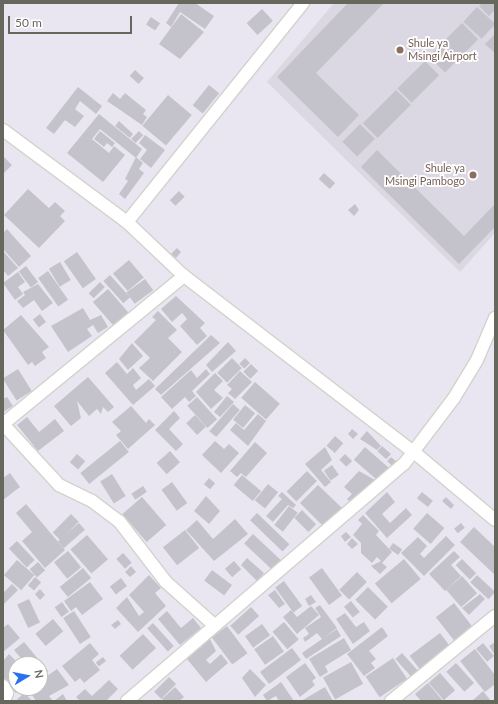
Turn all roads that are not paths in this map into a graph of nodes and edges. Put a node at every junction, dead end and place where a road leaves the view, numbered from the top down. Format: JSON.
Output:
{"nodes":[{"id":1,"x":303,"y":3,"type":"edge"},
{"id":2,"x":3,"y":130,"type":"edge"},
{"id":3,"x":127,"y":222,"type":"junction"},
{"id":4,"x":184,"y":276,"type":"junction"},
{"id":5,"x":495,"y":318,"type":"edge"},
{"id":6,"x":3,"y":424,"type":"edge"},
{"id":7,"x":415,"y":453,"type":"junction"},
{"id":8,"x":495,"y":520,"type":"edge"},
{"id":9,"x":495,"y":616,"type":"edge"},
{"id":10,"x":213,"y":624,"type":"junction"},
{"id":11,"x":3,"y":686,"type":"edge"},
{"id":12,"x":405,"y":697,"type":"edge"},
{"id":13,"x":4,"y":701,"type":"edge"},
{"id":14,"x":127,"y":701,"type":"edge"},
{"id":15,"x":391,"y":701,"type":"edge"}],
"edges":[{"from":1,"to":3,"type":"street"},
{"from":2,"to":3,"type":"street"},
{"from":3,"to":4,"type":"street"},
{"from":4,"to":6,"type":"street"},
{"from":4,"to":7,"type":"street"},
{"from":5,"to":7,"type":"street"},
{"from":6,"to":10,"type":"street"},
{"from":7,"to":8,"type":"street"},
{"from":7,"to":10,"type":"street"},
{"from":9,"to":12,"type":"street"},
{"from":10,"to":14,"type":"street"},
{"from":11,"to":13,"type":"street"},
{"from":12,"to":15,"type":"street"}]}
